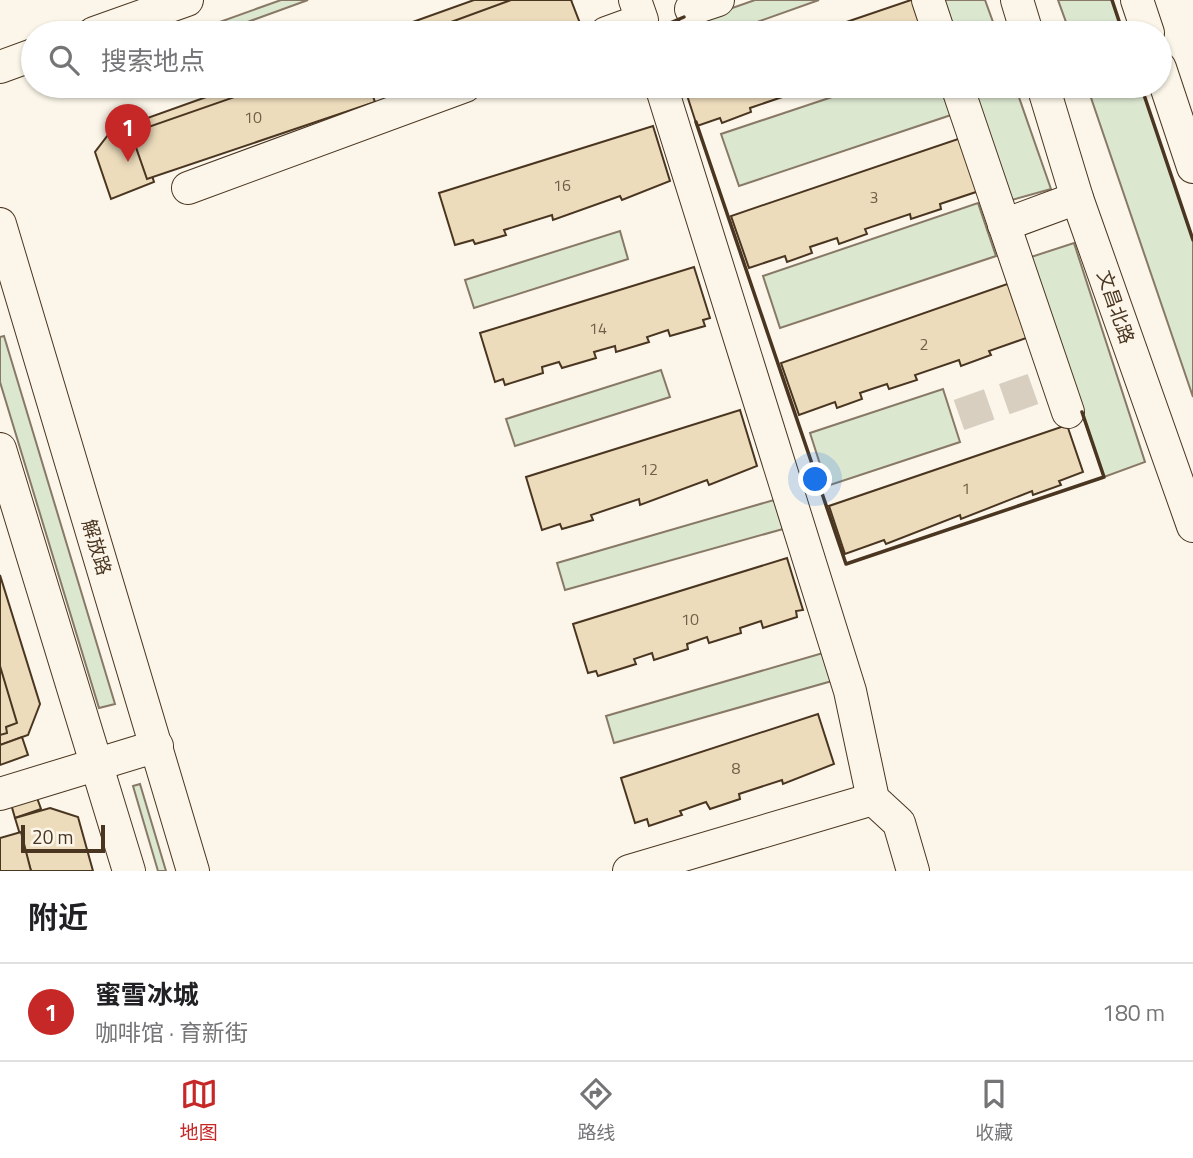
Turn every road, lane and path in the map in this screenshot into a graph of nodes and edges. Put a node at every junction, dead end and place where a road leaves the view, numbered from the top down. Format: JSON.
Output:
{"nodes":[{"id":1,"x":187,"y":0,"type":"edge"},
{"id":2,"x":635,"y":0,"type":"edge"},
{"id":3,"x":928,"y":0,"type":"edge"},
{"id":4,"x":1017,"y":0,"type":"edge"},
{"id":5,"x":1137,"y":0,"type":"edge"},
{"id":6,"x":128,"y":21,"type":"edge"},
{"id":7,"x":639,"y":21,"type":"edge"},
{"id":8,"x":935,"y":21,"type":"edge"},
{"id":9,"x":1023,"y":21,"type":"edge"},
{"id":10,"x":1144,"y":21,"type":"edge"},
{"id":11,"x":21,"y":59,"type":"edge"},
{"id":12,"x":0,"y":67,"type":"edge"},
{"id":13,"x":432,"y":98,"type":"edge"},
{"id":14,"x":665,"y":98,"type":"edge"},
{"id":15,"x":961,"y":98,"type":"edge"},
{"id":16,"x":1047,"y":98,"type":"edge"},
{"id":17,"x":1170,"y":98,"type":"edge"},
{"id":18,"x":1193,"y":167,"type":"edge"},
{"id":19,"x":188,"y":188,"type":"dead end"},
{"id":20,"x":1077,"y":198,"type":"junction"},
{"id":21,"x":0,"y":224,"type":"edge"},
{"id":22,"x":1004,"y":225,"type":"junction"},
{"id":23,"x":1068,"y":412,"type":"dead end"},
{"id":24,"x":0,"y":449,"type":"edge"},
{"id":25,"x":1193,"y":526,"type":"edge"},
{"id":26,"x":157,"y":746,"type":"junction"},
{"id":27,"x":97,"y":764,"type":"junction"},
{"id":28,"x":0,"y":794,"type":"edge"},
{"id":29,"x":873,"y":799,"type":"junction"},
{"id":30,"x":129,"y":871,"type":"edge"},
{"id":31,"x":192,"y":871,"type":"edge"},
{"id":32,"x":629,"y":871,"type":"edge"},
{"id":33,"x":913,"y":871,"type":"edge"}],
"edges":[{"from":1,"to":6,"type":"street"},
{"from":2,"to":7,"type":"street"},
{"from":3,"to":8,"type":"street"},
{"from":4,"to":9,"type":"street"},
{"from":5,"to":10,"type":"street"},
{"from":11,"to":12,"type":"street"},
{"from":13,"to":19,"type":"street"},
{"from":14,"to":29,"type":"street"},
{"from":15,"to":22,"type":"street"},
{"from":16,"to":20,"type":"street","name":"文昌北路"},
{"from":17,"to":18,"type":"street"},
{"from":20,"to":22,"type":"street"},
{"from":20,"to":25,"type":"street","name":"文昌北路"},
{"from":21,"to":26,"type":"street","name":"解放路"},
{"from":22,"to":23,"type":"street"},
{"from":24,"to":27,"type":"street"},
{"from":26,"to":27,"type":"street"},
{"from":26,"to":31,"type":"street","name":"解放路"},
{"from":27,"to":28,"type":"street"},
{"from":27,"to":30,"type":"street"},
{"from":29,"to":32,"type":"street"},
{"from":29,"to":33,"type":"street"}]}
